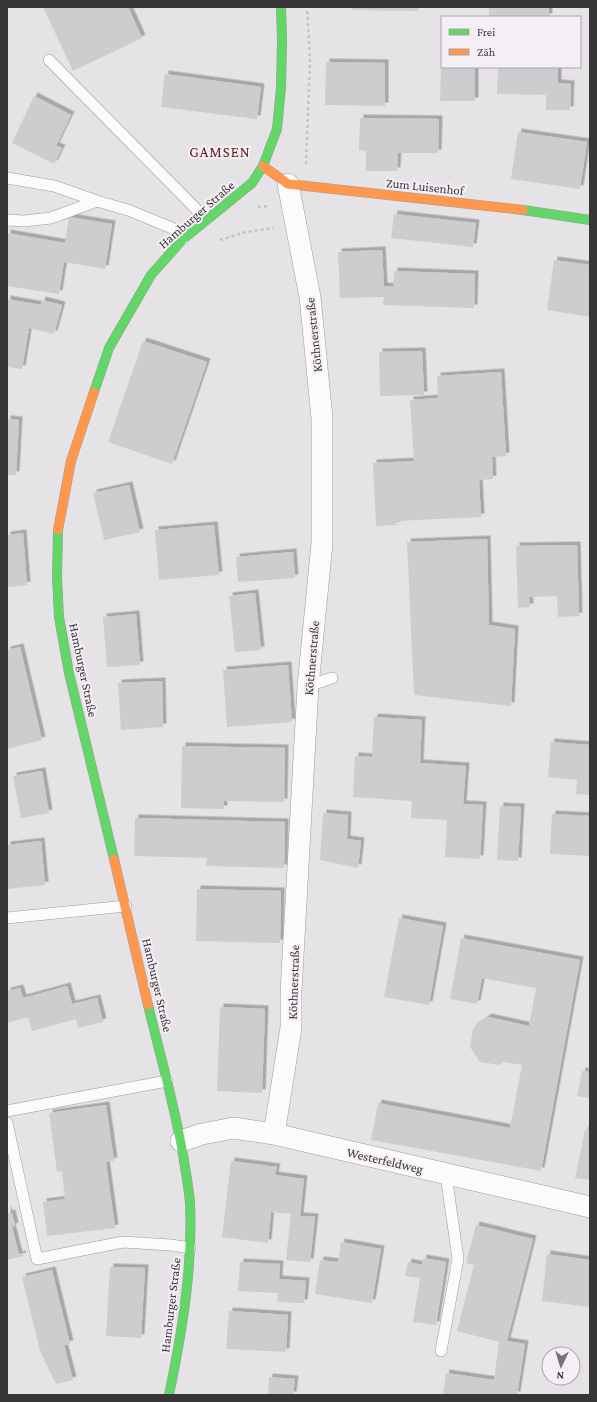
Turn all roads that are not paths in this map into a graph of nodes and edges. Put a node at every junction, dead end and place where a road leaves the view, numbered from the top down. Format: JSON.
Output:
{"nodes":[{"id":1,"x":281,"y":7,"type":"edge"},
{"id":2,"x":49,"y":60,"type":"dead end"},
{"id":3,"x":263,"y":166,"type":"junction"},
{"id":4,"x":7,"y":178,"type":"edge"},
{"id":5,"x":288,"y":184,"type":"junction"},
{"id":6,"x":97,"y":202,"type":"junction"},
{"id":7,"x":7,"y":220,"type":"edge"},
{"id":8,"x":206,"y":220,"type":"junction"},
{"id":9,"x":590,"y":220,"type":"edge"},
{"id":10,"x":183,"y":239,"type":"junction"},
{"id":11,"x":332,"y":678,"type":"dead end"},
{"id":12,"x":308,"y":686,"type":"junction"},
{"id":13,"x":126,"y":906,"type":"junction"},
{"id":14,"x":7,"y":918,"type":"edge"},
{"id":15,"x":166,"y":1081,"type":"junction"},
{"id":16,"x":7,"y":1111,"type":"edge"},
{"id":17,"x":7,"y":1122,"type":"edge"},
{"id":18,"x":274,"y":1134,"type":"junction"},
{"id":19,"x":181,"y":1141,"type":"junction"},
{"id":20,"x":446,"y":1175,"type":"junction"},
{"id":21,"x":590,"y":1207,"type":"edge"},
{"id":22,"x":190,"y":1248,"type":"junction"},
{"id":23,"x":441,"y":1352,"type":"dead end"},
{"id":24,"x":169,"y":1395,"type":"edge"}],
"edges":[{"from":1,"to":3,"type":"street","name":"Hamburger Straße"},
{"from":2,"to":8,"type":"lane"},
{"from":3,"to":5,"type":"street","name":"Zum Luisenhof"},
{"from":3,"to":8,"type":"street","name":"Hamburger Straße"},
{"from":4,"to":6,"type":"lane"},
{"from":5,"to":9,"type":"street","name":"Zum Luisenhof"},
{"from":5,"to":12,"type":"street","name":"Köthnerstraße"},
{"from":6,"to":7,"type":"lane"},
{"from":6,"to":10,"type":"lane"},
{"from":8,"to":10,"type":"street","name":"Hamburger Straße"},
{"from":10,"to":13,"type":"street","name":"Hamburger Straße"},
{"from":11,"to":12,"type":"lane"},
{"from":12,"to":18,"type":"street","name":"Köthnerstraße"},
{"from":13,"to":14,"type":"lane"},
{"from":13,"to":15,"type":"street","name":"Hamburger Straße"},
{"from":15,"to":16,"type":"lane"},
{"from":15,"to":19,"type":"street","name":"Hamburger Straße"},
{"from":17,"to":22,"type":"lane"},
{"from":18,"to":19,"type":"street","name":"Westerfeldweg"},
{"from":18,"to":20,"type":"street","name":"Westerfeldweg"},
{"from":19,"to":22,"type":"street","name":"Hamburger Straße"},
{"from":20,"to":21,"type":"street","name":"Westerfeldweg"},
{"from":20,"to":23,"type":"lane"},
{"from":22,"to":24,"type":"street","name":"Hamburger Straße"}]}
